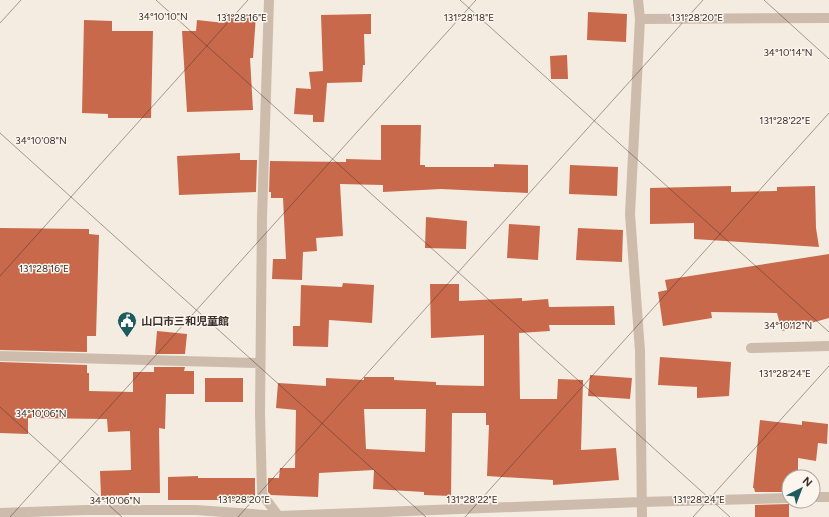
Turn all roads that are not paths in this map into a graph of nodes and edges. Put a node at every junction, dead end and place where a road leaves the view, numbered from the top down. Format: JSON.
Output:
{"nodes":[{"id":1,"x":269,"y":0,"type":"edge"},
{"id":2,"x":638,"y":0,"type":"edge"},
{"id":3,"x":829,"y":18,"type":"edge"},
{"id":4,"x":640,"y":19,"type":"junction"},
{"id":5,"x":829,"y":346,"type":"edge"},
{"id":6,"x":751,"y":348,"type":"dead end"},
{"id":7,"x":0,"y":356,"type":"edge"},
{"id":8,"x":260,"y":363,"type":"junction"},
{"id":9,"x":781,"y":498,"type":"edge"},
{"id":10,"x":641,"y":502,"type":"junction"},
{"id":11,"x":0,"y":513,"type":"edge"},
{"id":12,"x":279,"y":516,"type":"edge"},
{"id":13,"x":642,"y":517,"type":"edge"}],
"edges":[{"from":1,"to":8,"type":"street"},
{"from":2,"to":4,"type":"street"},
{"from":3,"to":4,"type":"street"},
{"from":4,"to":10,"type":"street"},
{"from":5,"to":6,"type":"street"},
{"from":7,"to":8,"type":"street"},
{"from":8,"to":12,"type":"street"},
{"from":9,"to":10,"type":"street"},
{"from":10,"to":12,"type":"street"},
{"from":10,"to":13,"type":"street"},
{"from":11,"to":12,"type":"street"}]}
